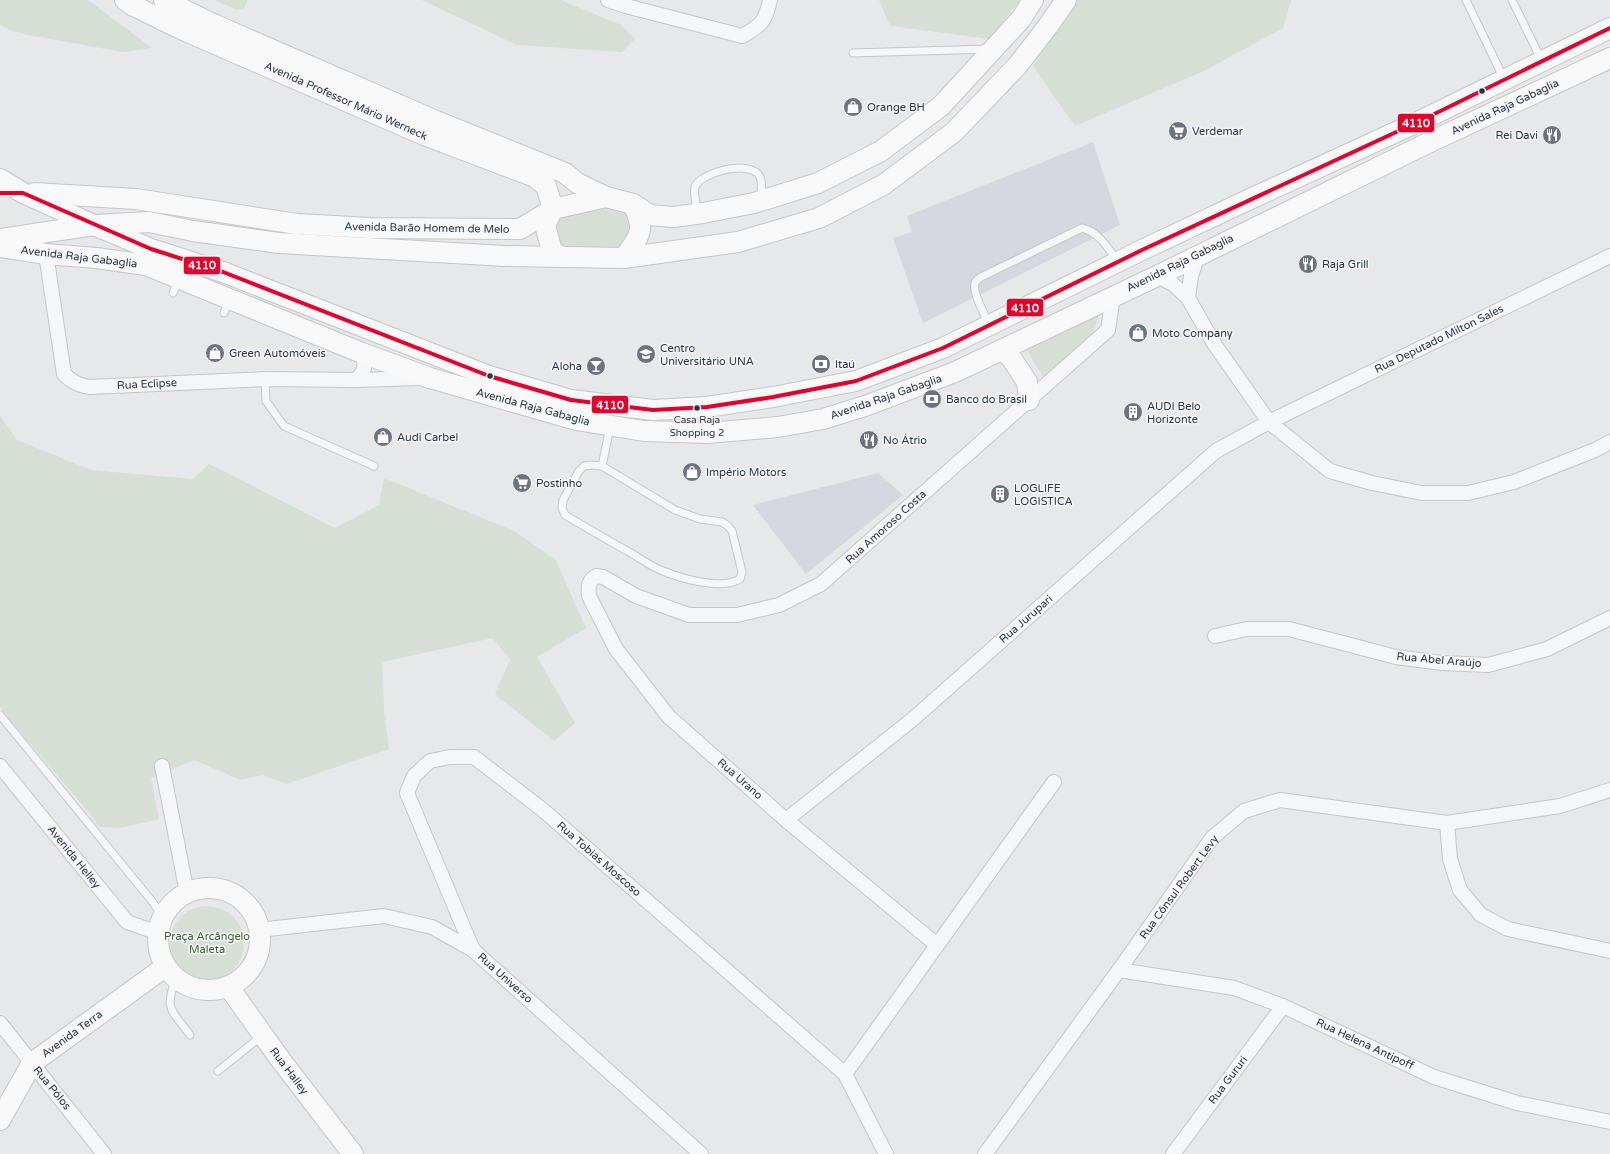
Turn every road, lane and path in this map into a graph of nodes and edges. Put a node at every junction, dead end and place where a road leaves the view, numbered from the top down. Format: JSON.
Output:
{"nodes":[{"id":1,"x":125,"y":0,"type":"edge"},
{"id":2,"x":164,"y":0,"type":"edge"},
{"id":3,"x":608,"y":0,"type":"edge"},
{"id":4,"x":770,"y":0,"type":"edge"},
{"id":5,"x":1033,"y":0,"type":"edge"},
{"id":6,"x":1066,"y":0,"type":"edge"},
{"id":7,"x":1466,"y":0,"type":"edge"},
{"id":8,"x":1512,"y":0,"type":"edge"},
{"id":9,"x":1610,"y":28,"type":"edge"},
{"id":10,"x":993,"y":48,"type":"junction"},
{"id":11,"x":854,"y":53,"type":"dead end"},
{"id":12,"x":1610,"y":58,"type":"edge"},
{"id":13,"x":1542,"y":61,"type":"junction"},
{"id":14,"x":1504,"y":80,"type":"junction"},
{"id":15,"x":430,"y":128,"type":"junction"},
{"id":16,"x":0,"y":179,"type":"edge"},
{"id":17,"x":0,"y":193,"type":"edge"},
{"id":18,"x":23,"y":193,"type":"junction"},
{"id":19,"x":606,"y":197,"type":"junction"},
{"id":20,"x":762,"y":201,"type":"junction"},
{"id":21,"x":633,"y":204,"type":"junction"},
{"id":22,"x":553,"y":209,"type":"junction"},
{"id":23,"x":698,"y":214,"type":"junction"},
{"id":24,"x":94,"y":225,"type":"junction"},
{"id":25,"x":0,"y":239,"type":"edge"},
{"id":26,"x":0,"y":247,"type":"edge"},
{"id":27,"x":46,"y":254,"type":"junction"},
{"id":28,"x":1198,"y":255,"type":"junction"},
{"id":29,"x":1610,"y":256,"type":"edge"},
{"id":30,"x":562,"y":257,"type":"junction"},
{"id":31,"x":624,"y":258,"type":"junction"},
{"id":32,"x":1118,"y":262,"type":"junction"},
{"id":33,"x":1157,"y":276,"type":"junction"},
{"id":34,"x":1113,"y":296,"type":"junction"},
{"id":35,"x":1188,"y":298,"type":"junction"},
{"id":36,"x":990,"y":325,"type":"junction"},
{"id":37,"x":1003,"y":350,"type":"junction"},
{"id":38,"x":362,"y":352,"type":"junction"},
{"id":39,"x":430,"y":378,"type":"junction"},
{"id":40,"x":265,"y":379,"type":"junction"},
{"id":41,"x":356,"y":380,"type":"junction"},
{"id":42,"x":1029,"y":400,"type":"junction"},
{"id":43,"x":1269,"y":422,"type":"junction"},
{"id":44,"x":611,"y":426,"type":"junction"},
{"id":45,"x":1610,"y":442,"type":"edge"},
{"id":46,"x":374,"y":466,"type":"dead end"},
{"id":47,"x":602,"y":466,"type":"junction"},
{"id":48,"x":591,"y":579,"type":"joint"},
{"id":49,"x":1610,"y":618,"type":"edge"},
{"id":50,"x":1215,"y":636,"type":"dead end"},
{"id":51,"x":0,"y":716,"type":"edge"},
{"id":52,"x":0,"y":766,"type":"edge"},
{"id":53,"x":162,"y":766,"type":"dead end"},
{"id":54,"x":1054,"y":782,"type":"dead end"},
{"id":55,"x":1610,"y":790,"type":"edge"},
{"id":56,"x":786,"y":820,"type":"junction"},
{"id":57,"x":1447,"y":823,"type":"junction"},
{"id":58,"x":187,"y":893,"type":"junction"},
{"id":59,"x":161,"y":925,"type":"junction"},
{"id":60,"x":259,"y":930,"type":"junction"},
{"id":61,"x":938,"y":945,"type":"junction"},
{"id":62,"x":473,"y":950,"type":"junction"},
{"id":63,"x":1610,"y":951,"type":"edge"},
{"id":64,"x":1120,"y":970,"type":"junction"},
{"id":65,"x":171,"y":972,"type":"junction"},
{"id":66,"x":228,"y":986,"type":"junction"},
{"id":67,"x":1283,"y":1006,"type":"junction"},
{"id":68,"x":0,"y":1023,"type":"edge"},
{"id":69,"x":190,"y":1035,"type":"dead end"},
{"id":70,"x":263,"y":1035,"type":"junction"},
{"id":71,"x":32,"y":1063,"type":"junction"},
{"id":72,"x":218,"y":1071,"type":"dead end"},
{"id":73,"x":845,"y":1074,"type":"junction"},
{"id":74,"x":0,"y":1120,"type":"edge"},
{"id":75,"x":1610,"y":1122,"type":"edge"},
{"id":76,"x":104,"y":1154,"type":"edge"},
{"id":77,"x":352,"y":1154,"type":"edge"},
{"id":78,"x":701,"y":1154,"type":"edge"},
{"id":79,"x":886,"y":1154,"type":"edge"},
{"id":80,"x":985,"y":1154,"type":"edge"},
{"id":81,"x":1173,"y":1154,"type":"edge"}],
"edges":[{"from":1,"to":15,"type":"main road","name":"Avenida Professor Mário Werneck"},
{"from":2,"to":15,"type":"main road","name":"Avenida Professor Mário Werneck"},
{"from":3,"to":4,"type":"street"},
{"from":5,"to":10,"type":"main road","name":"Avenida Barão Homem de Melo"},
{"from":6,"to":31,"type":"main road","name":"Avenida Barão Homem de Melo"},
{"from":7,"to":14,"type":"lane"},
{"from":8,"to":13,"type":"lane"},
{"from":9,"to":13,"type":"main road","name":"Avenida Raja Gabaglia"},
{"from":10,"to":11,"type":"lane"},
{"from":10,"to":20,"type":"main road","name":"Avenida Barão Homem de Melo"},
{"from":12,"to":28,"type":"main road","name":"Avenida Raja Gabaglia"},
{"from":13,"to":14,"type":"main road","name":"Avenida Raja Gabaglia"},
{"from":14,"to":32,"type":"main road","name":"Avenida Raja Gabaglia"},
{"from":15,"to":19,"type":"main road","name":"Avenida Professor Mário Werneck"},
{"from":15,"to":22,"type":"main road","name":"Avenida Professor Mário Werneck"},
{"from":16,"to":18,"type":"main road","name":"Avenida Raja Gabaglia"},
{"from":17,"to":18,"type":"main road","name":"Avenida Barão Homem de Melo"},
{"from":18,"to":22,"type":"main road","name":"Avenida Barão Homem de Melo"},
{"from":18,"to":24,"type":"main road","name":"Avenida Raja Gabaglia"},
{"from":19,"to":21,"type":"main road","name":"Avenida Barão Homem de Melo"},
{"from":19,"to":22,"type":"main road","name":"Avenida Barão Homem de Melo"},
{"from":20,"to":23,"type":"main road","name":"Avenida Barão Homem de Melo"},
{"from":20,"to":23,"type":"lane"},
{"from":21,"to":23,"type":"main road","name":"Avenida Barão Homem de Melo"},
{"from":21,"to":31,"type":"main road"},
{"from":22,"to":30,"type":"main road"},
{"from":24,"to":25,"type":"main road","name":"Avenida Barão Homem de Melo"},
{"from":24,"to":30,"type":"main road","name":"Avenida Barão Homem de Melo"},
{"from":24,"to":36,"type":"main road","name":"Avenida Raja Gabaglia"},
{"from":26,"to":27,"type":"main road","name":"Avenida Raja Gabaglia"},
{"from":27,"to":38,"type":"main road","name":"Avenida Raja Gabaglia"},
{"from":27,"to":40,"type":"street","name":"Rua Eclipse"},
{"from":28,"to":33,"type":"main road","name":"Avenida Raja Gabaglia"},
{"from":28,"to":35,"type":"street"},
{"from":29,"to":43,"type":"street","name":"Rua Deputado Milton Sales"},
{"from":30,"to":31,"type":"main road","name":"Avenida Barão Homem de Melo"},
{"from":32,"to":36,"type":"main road","name":"Avenida Raja Gabaglia"},
{"from":32,"to":36,"type":"lane"},
{"from":33,"to":34,"type":"main road","name":"Avenida Raja Gabaglia"},
{"from":33,"to":35,"type":"street"},
{"from":34,"to":37,"type":"main road","name":"Avenida Raja Gabaglia"},
{"from":34,"to":42,"type":"street","name":"Rua Amoroso Costa"},
{"from":35,"to":43,"type":"street"},
{"from":37,"to":42,"type":"main road"},
{"from":37,"to":44,"type":"main road","name":"Avenida Raja Gabaglia"},
{"from":38,"to":39,"type":"main road","name":"Avenida Raja Gabaglia"},
{"from":38,"to":41,"type":"street"},
{"from":39,"to":41,"type":"street","name":"Rua Eclipse"},
{"from":39,"to":44,"type":"main road","name":"Avenida Raja Gabaglia"},
{"from":40,"to":41,"type":"street","name":"Rua Eclipse"},
{"from":40,"to":46,"type":"lane"},
{"from":42,"to":48,"type":"street","name":"Rua Amoroso Costa"},
{"from":43,"to":45,"type":"street"},
{"from":43,"to":56,"type":"street","name":"Rua Jurupari"},
{"from":44,"to":47,"type":"lane"},
{"from":47,"to":47,"type":"lane"},
{"from":48,"to":56,"type":"street","name":"Rua Urano"},
{"from":49,"to":50,"type":"street","name":"Rua Abel Araújo"},
{"from":51,"to":59,"type":"lane"},
{"from":52,"to":59,"type":"street","name":"Avenida Helley"},
{"from":53,"to":58,"type":"street"},
{"from":54,"to":61,"type":"street"},
{"from":55,"to":57,"type":"street","name":"Rua Cônsul Robert Levy"},
{"from":56,"to":61,"type":"street","name":"Rua Urano"},
{"from":57,"to":63,"type":"street"},
{"from":57,"to":64,"type":"street","name":"Rua Cônsul Robert Levy"},
{"from":58,"to":59,"type":"main road"},
{"from":58,"to":60,"type":"main road"},
{"from":59,"to":65,"type":"main road"},
{"from":60,"to":62,"type":"street","name":"Rua Universo"},
{"from":60,"to":66,"type":"main road"},
{"from":61,"to":73,"type":"street"},
{"from":62,"to":73,"type":"street","name":"Rua Tobias Moscoso"},
{"from":62,"to":78,"type":"street","name":"Rua Universo"},
{"from":64,"to":67,"type":"street","name":"Rua Helena Antipoff"},
{"from":64,"to":80,"type":"street","name":"Rua Cônsul Robert Levy"},
{"from":65,"to":66,"type":"main road"},
{"from":65,"to":69,"type":"lane"},
{"from":65,"to":71,"type":"main road","name":"Avenida Terra"},
{"from":66,"to":70,"type":"main road","name":"Rua Halley"},
{"from":67,"to":75,"type":"street","name":"Rua Helena Antipoff"},
{"from":67,"to":81,"type":"street","name":"Rua Gururi"},
{"from":68,"to":71,"type":"street","name":"Rua Pólos"},
{"from":70,"to":72,"type":"lane"},
{"from":70,"to":77,"type":"main road","name":"Rua Halley"},
{"from":71,"to":74,"type":"main road","name":"Avenida Terra"},
{"from":71,"to":76,"type":"street","name":"Rua Pólos"},
{"from":73,"to":79,"type":"street","name":"Rua Tobias Moscoso"}]}
